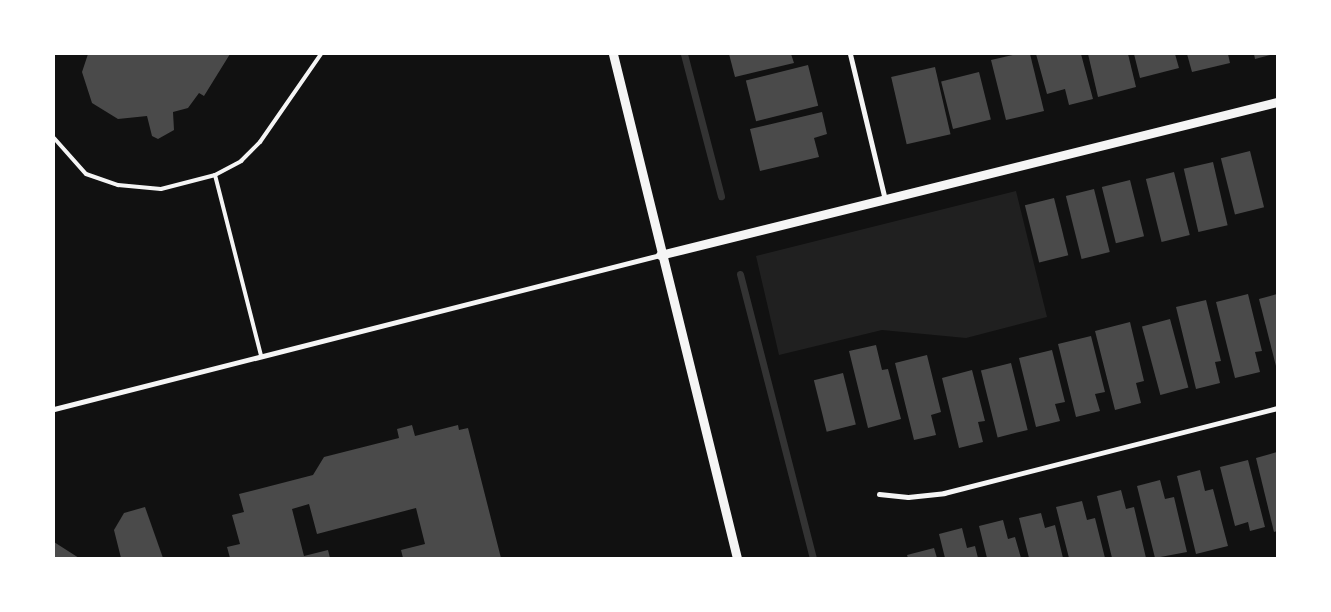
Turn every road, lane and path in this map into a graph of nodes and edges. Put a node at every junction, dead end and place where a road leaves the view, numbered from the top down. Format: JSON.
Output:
{"nodes":[{"id":1,"x":321,"y":54,"type":"edge"},
{"id":2,"x":613,"y":54,"type":"edge"},
{"id":3,"x":850,"y":54,"type":"edge"},
{"id":4,"x":1277,"y":104,"type":"edge"},
{"id":5,"x":54,"y":138,"type":"edge"},
{"id":6,"x":215,"y":175,"type":"junction"},
{"id":7,"x":886,"y":200,"type":"junction"},
{"id":8,"x":660,"y":255,"type":"junction"},
{"id":9,"x":261,"y":355,"type":"junction"},
{"id":10,"x":1277,"y":408,"type":"edge"},
{"id":11,"x":54,"y":409,"type":"edge"},
{"id":12,"x":879,"y":494,"type":"dead end"},
{"id":13,"x":737,"y":558,"type":"edge"}],
"edges":[{"from":1,"to":6,"type":"lane"},
{"from":2,"to":8,"type":"street"},
{"from":3,"to":7,"type":"street"},
{"from":4,"to":7,"type":"street"},
{"from":5,"to":6,"type":"lane"},
{"from":6,"to":9,"type":"lane"},
{"from":7,"to":8,"type":"street"},
{"from":8,"to":9,"type":"street"},
{"from":8,"to":13,"type":"street"},
{"from":9,"to":11,"type":"street"},
{"from":10,"to":12,"type":"street"}]}
